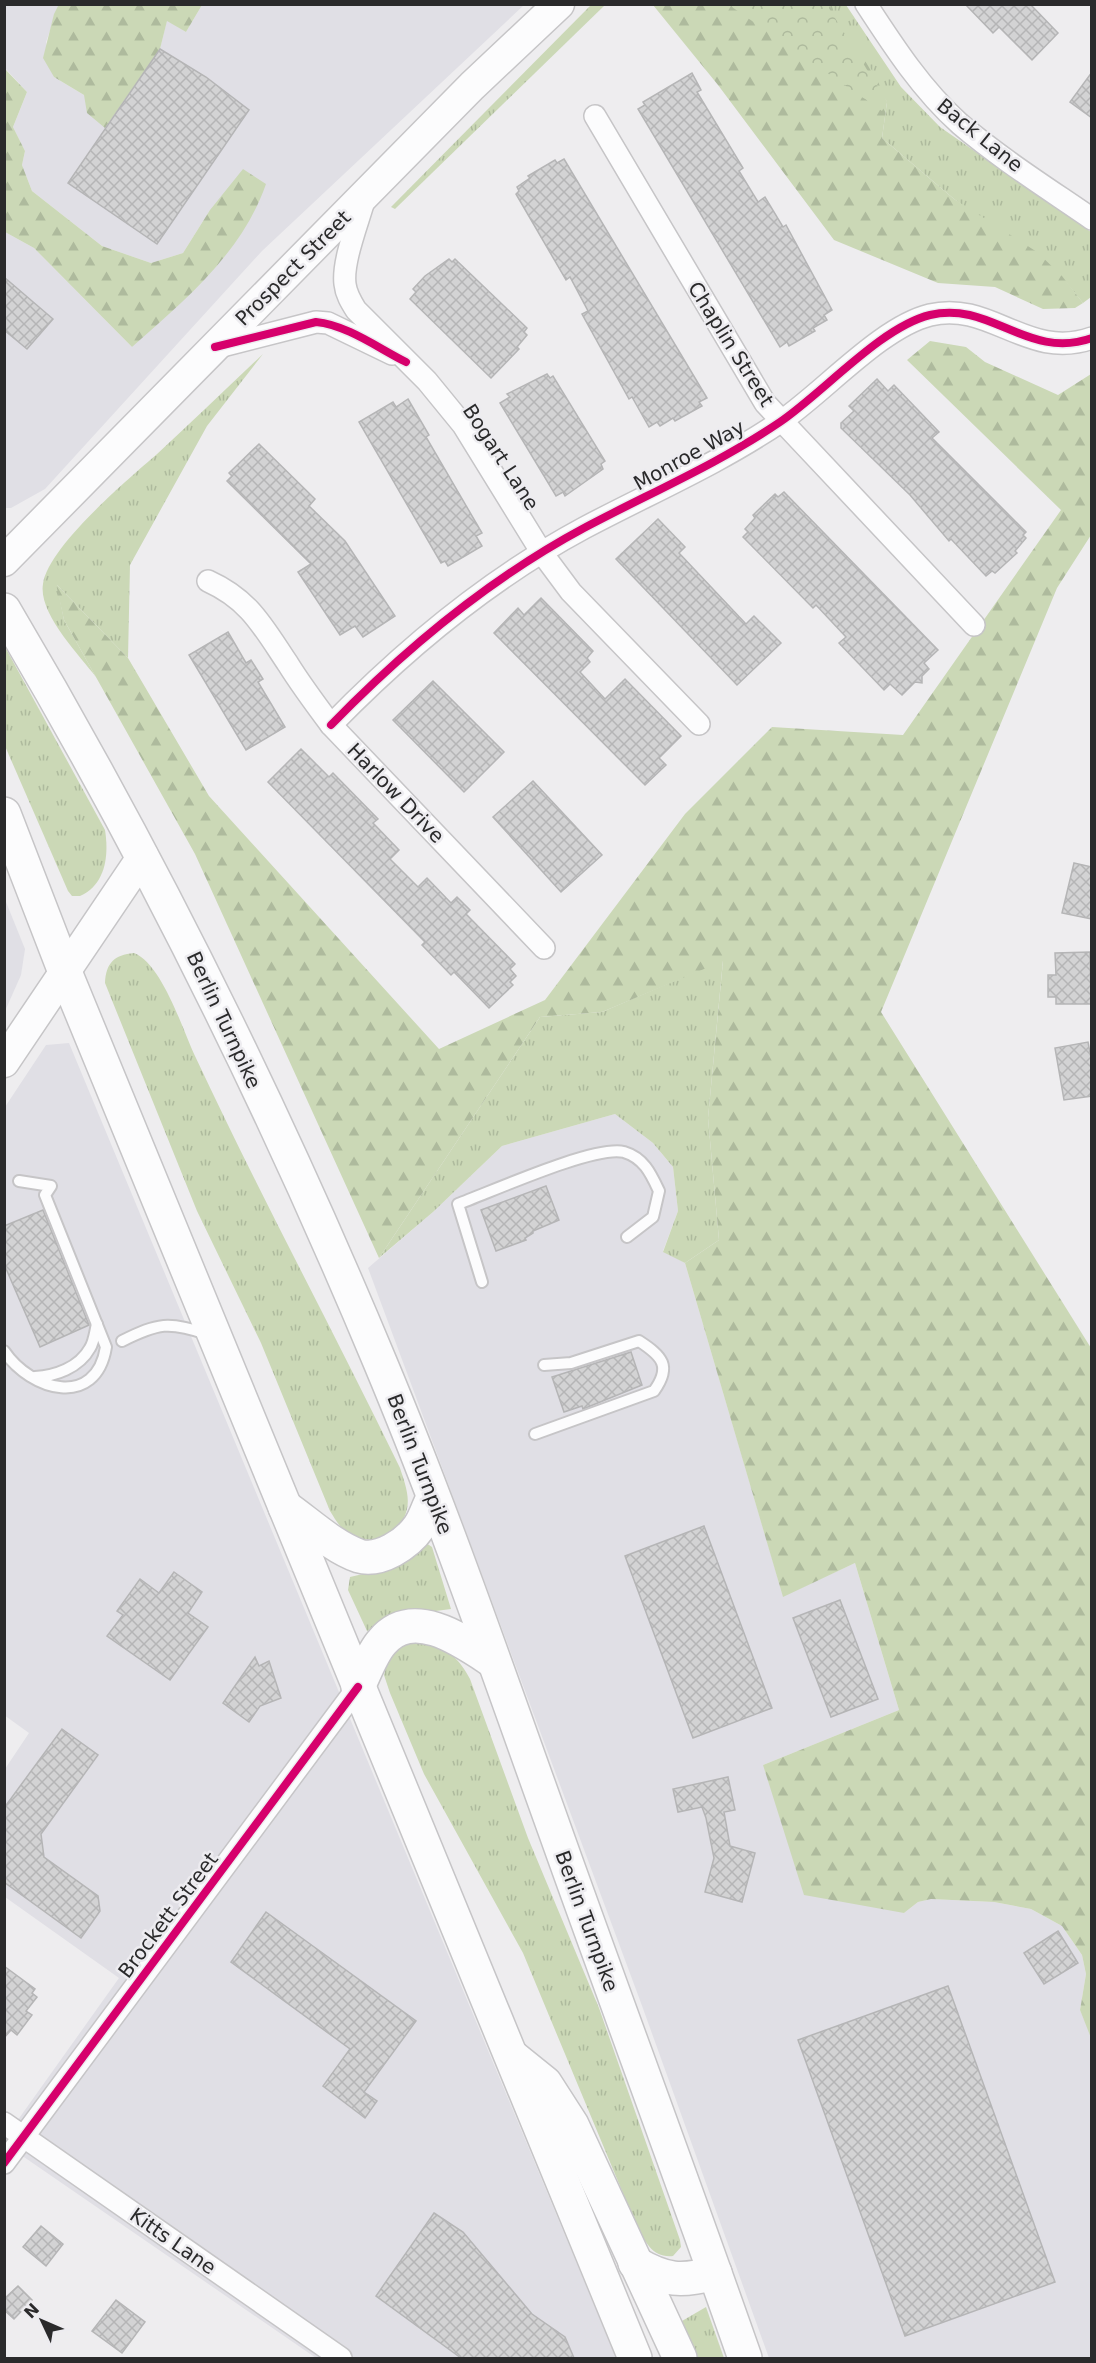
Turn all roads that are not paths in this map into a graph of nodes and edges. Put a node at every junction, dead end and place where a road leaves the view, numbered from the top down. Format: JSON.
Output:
{"nodes":[{"id":1,"x":559,"y":4,"type":"edge"},
{"id":2,"x":866,"y":4,"type":"edge"},
{"id":3,"x":595,"y":116,"type":"dead end"},
{"id":4,"x":366,"y":194,"type":"junction"},
{"id":5,"x":1092,"y":219,"type":"edge"},
{"id":6,"x":1092,"y":338,"type":"edge"},
{"id":7,"x":215,"y":347,"type":"junction"},
{"id":8,"x":406,"y":362,"type":"junction"},
{"id":9,"x":781,"y":422,"type":"junction"},
{"id":10,"x":542,"y":553,"type":"junction"},
{"id":11,"x":4,"y":561,"type":"edge"},
{"id":12,"x":208,"y":581,"type":"dead end"},
{"id":13,"x":4,"y":610,"type":"edge"},
{"id":14,"x":974,"y":625,"type":"dead end"},
{"id":15,"x":699,"y":724,"type":"dead end"},
{"id":16,"x":331,"y":725,"type":"junction"},
{"id":17,"x":4,"y":814,"type":"edge"},
{"id":18,"x":143,"y":856,"type":"junction"},
{"id":19,"x":544,"y":948,"type":"dead end"},
{"id":20,"x":64,"y":972,"type":"junction"},
{"id":21,"x":4,"y":1062,"type":"edge"},
{"id":22,"x":19,"y":1181,"type":"dead end"},
{"id":23,"x":627,"y":1237,"type":"dead end"},
{"id":24,"x":482,"y":1282,"type":"dead end"},
{"id":25,"x":97,"y":1324,"type":"junction"},
{"id":26,"x":215,"y":1336,"type":"junction"},
{"id":27,"x":122,"y":1341,"type":"dead end"},
{"id":28,"x":4,"y":1351,"type":"edge"},
{"id":29,"x":544,"y":1365,"type":"dead end"},
{"id":30,"x":29,"y":1377,"type":"junction"},
{"id":31,"x":535,"y":1434,"type":"dead end"},
{"id":32,"x":433,"y":1498,"type":"junction"},
{"id":33,"x":285,"y":1507,"type":"junction"},
{"id":34,"x":493,"y":1660,"type":"junction"},
{"id":35,"x":358,"y":1687,"type":"junction"},
{"id":36,"x":508,"y":2053,"type":"junction"},
{"id":37,"x":4,"y":2123,"type":"edge"},
{"id":38,"x":24,"y":2136,"type":"junction"},
{"id":39,"x":4,"y":2163,"type":"edge"},
{"id":40,"x":635,"y":2263,"type":"junction"},
{"id":41,"x":715,"y":2273,"type":"junction"},
{"id":42,"x":341,"y":2358,"type":"edge"},
{"id":43,"x":635,"y":2358,"type":"edge"},
{"id":44,"x":680,"y":2358,"type":"edge"},
{"id":45,"x":746,"y":2358,"type":"edge"}],
"edges":[{"from":1,"to":4,"type":"main road","name":"Prospect Street"},
{"from":2,"to":5,"type":"street","name":"Back Lane"},
{"from":3,"to":9,"type":"street","name":"Chaplin Street"},
{"from":4,"to":7,"type":"main road","name":"Prospect Street"},
{"from":4,"to":8,"type":"street","name":"Bogart Lane"},
{"from":6,"to":9,"type":"street","name":"Monroe Way"},
{"from":7,"to":8,"type":"street","name":"Bogart Lane"},
{"from":7,"to":11,"type":"main road","name":"Prospect Street"},
{"from":8,"to":10,"type":"street","name":"Bogart Lane"},
{"from":9,"to":10,"type":"street","name":"Monroe Way"},
{"from":9,"to":14,"type":"street","name":"Chaplin Street"},
{"from":10,"to":15,"type":"street","name":"Bogart Lane"},
{"from":10,"to":16,"type":"street","name":"Monroe Way"},
{"from":12,"to":16,"type":"street","name":"Harlow Drive"},
{"from":13,"to":18,"type":"highway","name":"Berlin Turnpike"},
{"from":16,"to":19,"type":"street","name":"Harlow Drive"},
{"from":17,"to":20,"type":"highway"},
{"from":18,"to":20,"type":"main road"},
{"from":18,"to":32,"type":"highway","name":"Berlin Turnpike"},
{"from":20,"to":21,"type":"main road"},
{"from":20,"to":26,"type":"highway"},
{"from":22,"to":25,"type":"lane"},
{"from":23,"to":24,"type":"lane"},
{"from":25,"to":30,"type":"lane"},
{"from":25,"to":30,"type":"lane"},
{"from":26,"to":27,"type":"lane"},
{"from":26,"to":33,"type":"highway"},
{"from":28,"to":30,"type":"lane"},
{"from":29,"to":31,"type":"lane"},
{"from":32,"to":33,"type":"highway"},
{"from":32,"to":34,"type":"highway","name":"Berlin Turnpike"},
{"from":33,"to":35,"type":"highway"},
{"from":34,"to":35,"type":"highway"},
{"from":34,"to":41,"type":"highway","name":"Berlin Turnpike"},
{"from":35,"to":36,"type":"highway"},
{"from":35,"to":38,"type":"street","name":"Brockett Street"},
{"from":36,"to":40,"type":"highway"},
{"from":36,"to":43,"type":"highway"},
{"from":37,"to":38,"type":"street","name":"Kitts Lane"},
{"from":38,"to":39,"type":"street","name":"Brockett Street"},
{"from":38,"to":42,"type":"street","name":"Kitts Lane"},
{"from":40,"to":41,"type":"highway"},
{"from":40,"to":44,"type":"highway"},
{"from":41,"to":45,"type":"highway","name":"Berlin Turnpike"}]}
